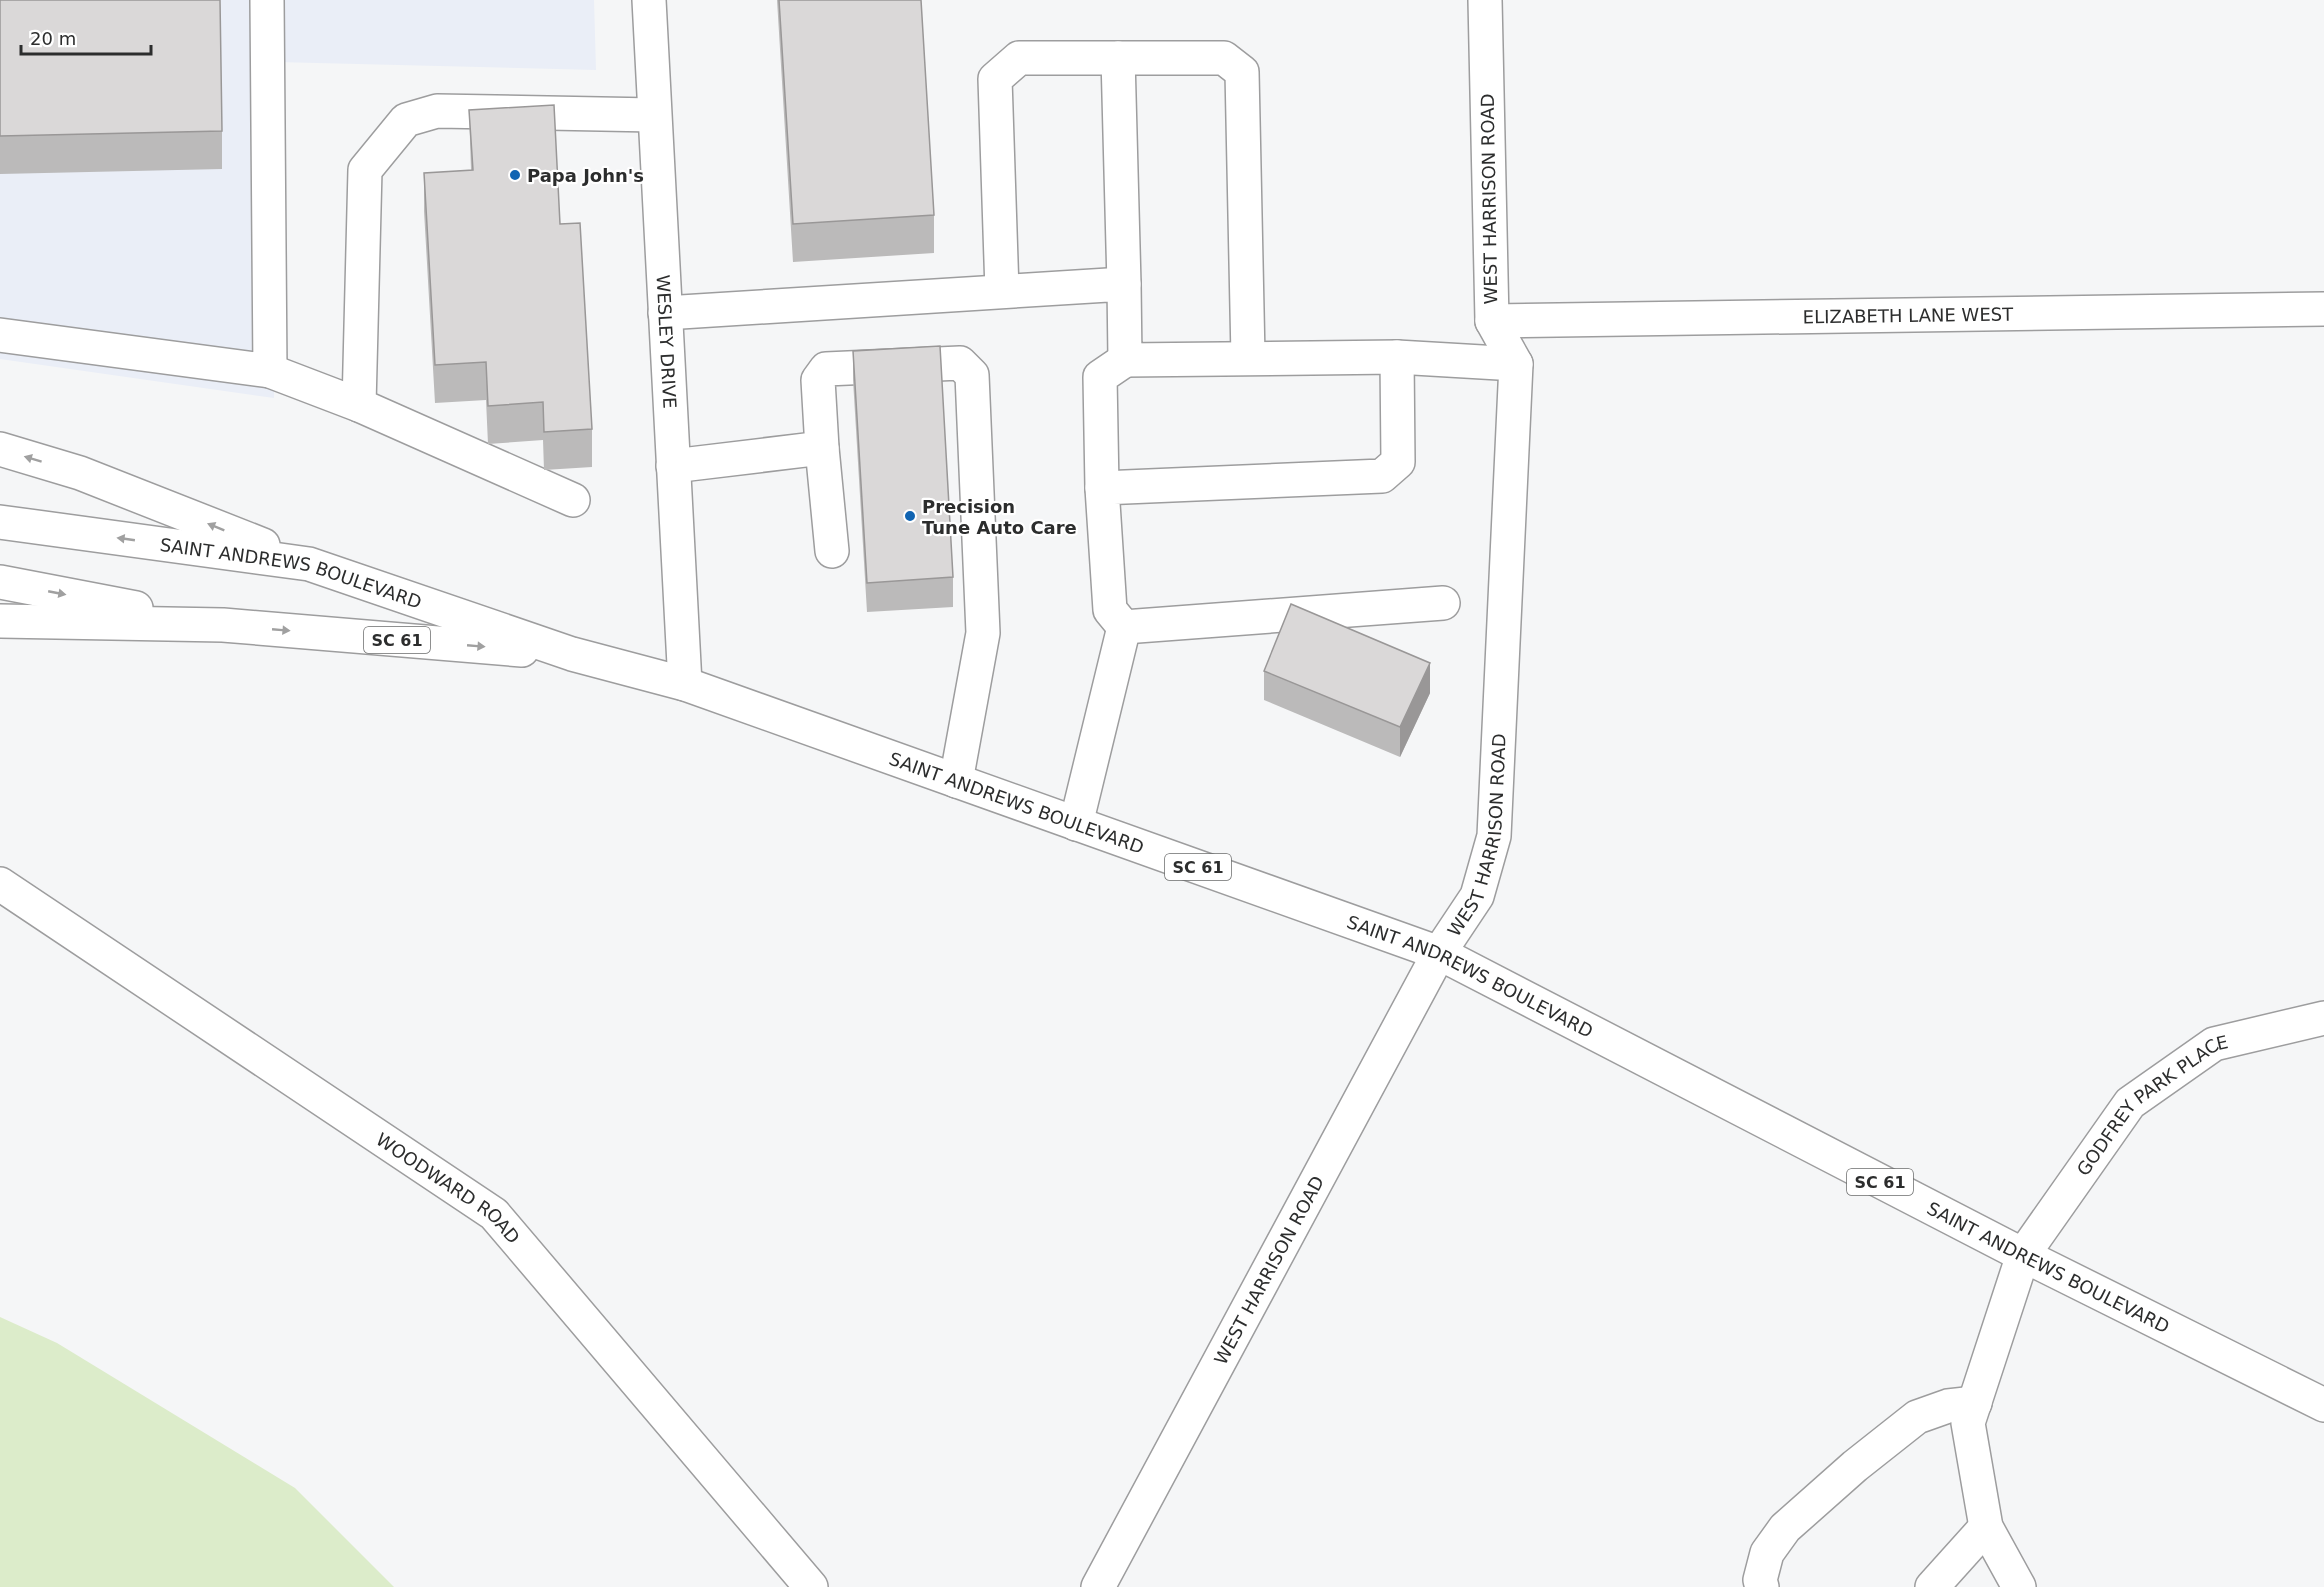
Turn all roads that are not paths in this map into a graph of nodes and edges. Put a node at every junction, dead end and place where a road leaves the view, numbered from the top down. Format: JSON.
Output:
{"nodes":[{"id":1,"x":267,"y":0,"type":"edge"},
{"id":2,"x":649,"y":0,"type":"edge"},
{"id":3,"x":1485,"y":0,"type":"edge"},
{"id":4,"x":1118,"y":58,"type":"junction"},
{"id":5,"x":654,"y":115,"type":"junction"},
{"id":6,"x":1124,"y":284,"type":"junction"},
{"id":7,"x":1002,"y":291,"type":"junction"},
{"id":8,"x":2324,"y":309,"type":"edge"},
{"id":9,"x":665,"y":312,"type":"junction"},
{"id":10,"x":1492,"y":321,"type":"junction"},
{"id":11,"x":0,"y":334,"type":"edge"},
{"id":12,"x":1248,"y":357,"type":"junction"},
{"id":13,"x":1397,"y":357,"type":"junction"},
{"id":14,"x":1125,"y":360,"type":"junction"},
{"id":15,"x":1516,"y":364,"type":"junction"},
{"id":16,"x":270,"y":371,"type":"junction"},
{"id":17,"x":359,"y":405,"type":"junction"},
{"id":18,"x":822,"y":448,"type":"junction"},
{"id":19,"x":0,"y":449,"type":"edge"},
{"id":20,"x":673,"y":466,"type":"junction"},
{"id":21,"x":1102,"y":489,"type":"junction"},
{"id":22,"x":573,"y":500,"type":"dead end"},
{"id":23,"x":0,"y":522,"type":"edge"},
{"id":24,"x":832,"y":551,"type":"dead end"},
{"id":25,"x":309,"y":564,"type":"junction"},
{"id":26,"x":0,"y":582,"type":"edge"},
{"id":27,"x":1443,"y":603,"type":"dead end"},
{"id":28,"x":0,"y":621,"type":"edge"},
{"id":29,"x":223,"y":625,"type":"junction"},
{"id":30,"x":1124,"y":627,"type":"junction"},
{"id":31,"x":572,"y":654,"type":"junction"},
{"id":32,"x":685,"y":684,"type":"junction"},
{"id":33,"x":956,"y":781,"type":"junction"},
{"id":34,"x":1076,"y":824,"type":"junction"},
{"id":35,"x":0,"y":884,"type":"edge"},
{"id":36,"x":1439,"y":953,"type":"junction"},
{"id":37,"x":2324,"y":1018,"type":"edge"},
{"id":38,"x":2023,"y":1256,"type":"junction"},
{"id":39,"x":1975,"y":1403,"type":"junction"},
{"id":40,"x":2324,"y":1405,"type":"edge"},
{"id":41,"x":1986,"y":1527,"type":"junction"},
{"id":42,"x":811,"y":1587,"type":"edge"},
{"id":43,"x":1098,"y":1587,"type":"edge"},
{"id":44,"x":1762,"y":1587,"type":"edge"},
{"id":45,"x":1932,"y":1587,"type":"edge"},
{"id":46,"x":2019,"y":1587,"type":"edge"}],
"edges":[{"from":1,"to":16,"type":"main road"},
{"from":2,"to":5,"type":"main road","name":"WESLEY DRIVE"},
{"from":3,"to":10,"type":"main road","name":"WEST HARRISON ROAD"},
{"from":4,"to":6,"type":"main road"},
{"from":4,"to":7,"type":"main road"},
{"from":4,"to":12,"type":"main road"},
{"from":5,"to":9,"type":"main road","name":"WESLEY DRIVE"},
{"from":5,"to":17,"type":"main road"},
{"from":6,"to":7,"type":"main road"},
{"from":6,"to":14,"type":"main road"},
{"from":7,"to":9,"type":"main road"},
{"from":8,"to":10,"type":"main road","name":"ELIZABETH LANE WEST"},
{"from":9,"to":20,"type":"main road","name":"WESLEY DRIVE"},
{"from":10,"to":15,"type":"main road","name":"WEST HARRISON ROAD"},
{"from":11,"to":16,"type":"main road"},
{"from":12,"to":13,"type":"main road"},
{"from":12,"to":14,"type":"main road"},
{"from":13,"to":15,"type":"main road"},
{"from":13,"to":21,"type":"main road"},
{"from":14,"to":21,"type":"main road"},
{"from":15,"to":36,"type":"main road","name":"WEST HARRISON ROAD"},
{"from":16,"to":17,"type":"main road"},
{"from":17,"to":22,"type":"main road"},
{"from":18,"to":20,"type":"main road"},
{"from":18,"to":24,"type":"main road"},
{"from":18,"to":33,"type":"main road"},
{"from":25,"to":19,"type":"main road","number":"SC 61","one_way":true},
{"from":20,"to":32,"type":"main road","name":"WESLEY DRIVE"},
{"from":21,"to":30,"type":"main road"},
{"from":25,"to":23,"type":"main road","name":"SAINT ANDREWS BOULEVARD","one_way":true},
{"from":25,"to":31,"type":"main road","name":"SAINT ANDREWS BOULEVARD","number":"SC 61"},
{"from":26,"to":29,"type":"main road","number":"SC 61","one_way":true},
{"from":27,"to":30,"type":"main road"},
{"from":28,"to":29,"type":"main road","name":"SAINT ANDREWS BOULEVARD"},
{"from":29,"to":31,"type":"main road","name":"SAINT ANDREWS BOULEVARD","number":"SC 61","one_way":true},
{"from":30,"to":34,"type":"main road"},
{"from":31,"to":32,"type":"main road","name":"SAINT ANDREWS BOULEVARD","number":"SC 61"},
{"from":32,"to":33,"type":"main road","name":"SAINT ANDREWS BOULEVARD","number":"SC 61"},
{"from":33,"to":34,"type":"main road","name":"SAINT ANDREWS BOULEVARD","number":"SC 61"},
{"from":34,"to":36,"type":"main road","name":"SAINT ANDREWS BOULEVARD","number":"SC 61"},
{"from":35,"to":42,"type":"main road","name":"WOODWARD ROAD"},
{"from":36,"to":38,"type":"main road","name":"SAINT ANDREWS BOULEVARD","number":"SC 61"},
{"from":36,"to":43,"type":"main road","name":"WEST HARRISON ROAD"},
{"from":37,"to":38,"type":"main road","name":"GODFREY PARK PLACE"},
{"from":38,"to":39,"type":"main road","name":"GODFREY PARK PLACE"},
{"from":38,"to":40,"type":"main road","name":"SAINT ANDREWS BOULEVARD","number":"SC 61"},
{"from":39,"to":41,"type":"main road","name":"GODFREY PARK PLACE"},
{"from":39,"to":44,"type":"main road"},
{"from":41,"to":45,"type":"main road"},
{"from":41,"to":46,"type":"main road","name":"GODFREY PARK PLACE"}]}
